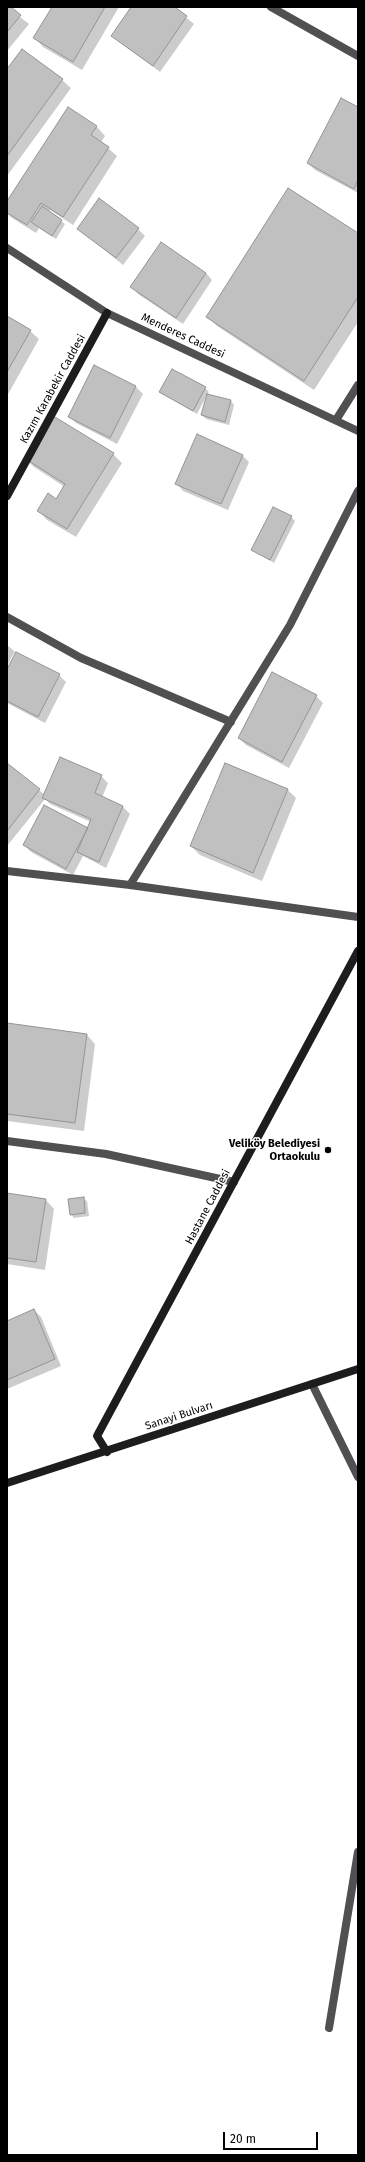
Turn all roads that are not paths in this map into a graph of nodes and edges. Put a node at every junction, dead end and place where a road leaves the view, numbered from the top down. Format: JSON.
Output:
{"nodes":[{"id":1,"x":271,"y":7,"type":"edge"},
{"id":2,"x":358,"y":56,"type":"edge"},
{"id":3,"x":7,"y":248,"type":"edge"},
{"id":4,"x":107,"y":313,"type":"junction"},
{"id":5,"x":358,"y":385,"type":"edge"},
{"id":6,"x":336,"y":420,"type":"junction"},
{"id":7,"x":358,"y":431,"type":"edge"},
{"id":8,"x":358,"y":491,"type":"edge"},
{"id":9,"x":7,"y":496,"type":"edge"},
{"id":10,"x":7,"y":617,"type":"edge"},
{"id":11,"x":231,"y":722,"type":"junction"},
{"id":12,"x":7,"y":871,"type":"edge"},
{"id":13,"x":130,"y":885,"type":"junction"},
{"id":14,"x":358,"y":917,"type":"edge"},
{"id":15,"x":358,"y":951,"type":"edge"},
{"id":16,"x":7,"y":1141,"type":"edge"},
{"id":17,"x":234,"y":1182,"type":"junction"},
{"id":18,"x":358,"y":1369,"type":"edge"},
{"id":19,"x":312,"y":1384,"type":"junction"},
{"id":20,"x":107,"y":1452,"type":"junction"},
{"id":21,"x":358,"y":1477,"type":"edge"},
{"id":22,"x":7,"y":1483,"type":"edge"},
{"id":23,"x":358,"y":1852,"type":"edge"},
{"id":24,"x":330,"y":2028,"type":"dead end"}],
"edges":[{"from":1,"to":2,"type":"street"},
{"from":3,"to":4,"type":"street","name":"Menderes Caddesi"},
{"from":4,"to":6,"type":"street","name":"Menderes Caddesi"},
{"from":4,"to":9,"type":"street","name":"Kazım Karabekir Caddesi"},
{"from":5,"to":6,"type":"street"},
{"from":6,"to":7,"type":"street","name":"Menderes Caddesi"},
{"from":8,"to":11,"type":"street"},
{"from":10,"to":11,"type":"street"},
{"from":11,"to":13,"type":"street"},
{"from":12,"to":13,"type":"street"},
{"from":13,"to":14,"type":"street"},
{"from":15,"to":17,"type":"street","name":"Hastane Caddesi"},
{"from":16,"to":17,"type":"street"},
{"from":17,"to":20,"type":"street","name":"Hastane Caddesi"},
{"from":18,"to":19,"type":"street","name":"Sanayi Bulvarı"},
{"from":19,"to":20,"type":"street","name":"Sanayi Bulvarı"},
{"from":19,"to":21,"type":"street"},
{"from":20,"to":22,"type":"street","name":"Sanayi Bulvarı"},
{"from":23,"to":24,"type":"street"}]}
